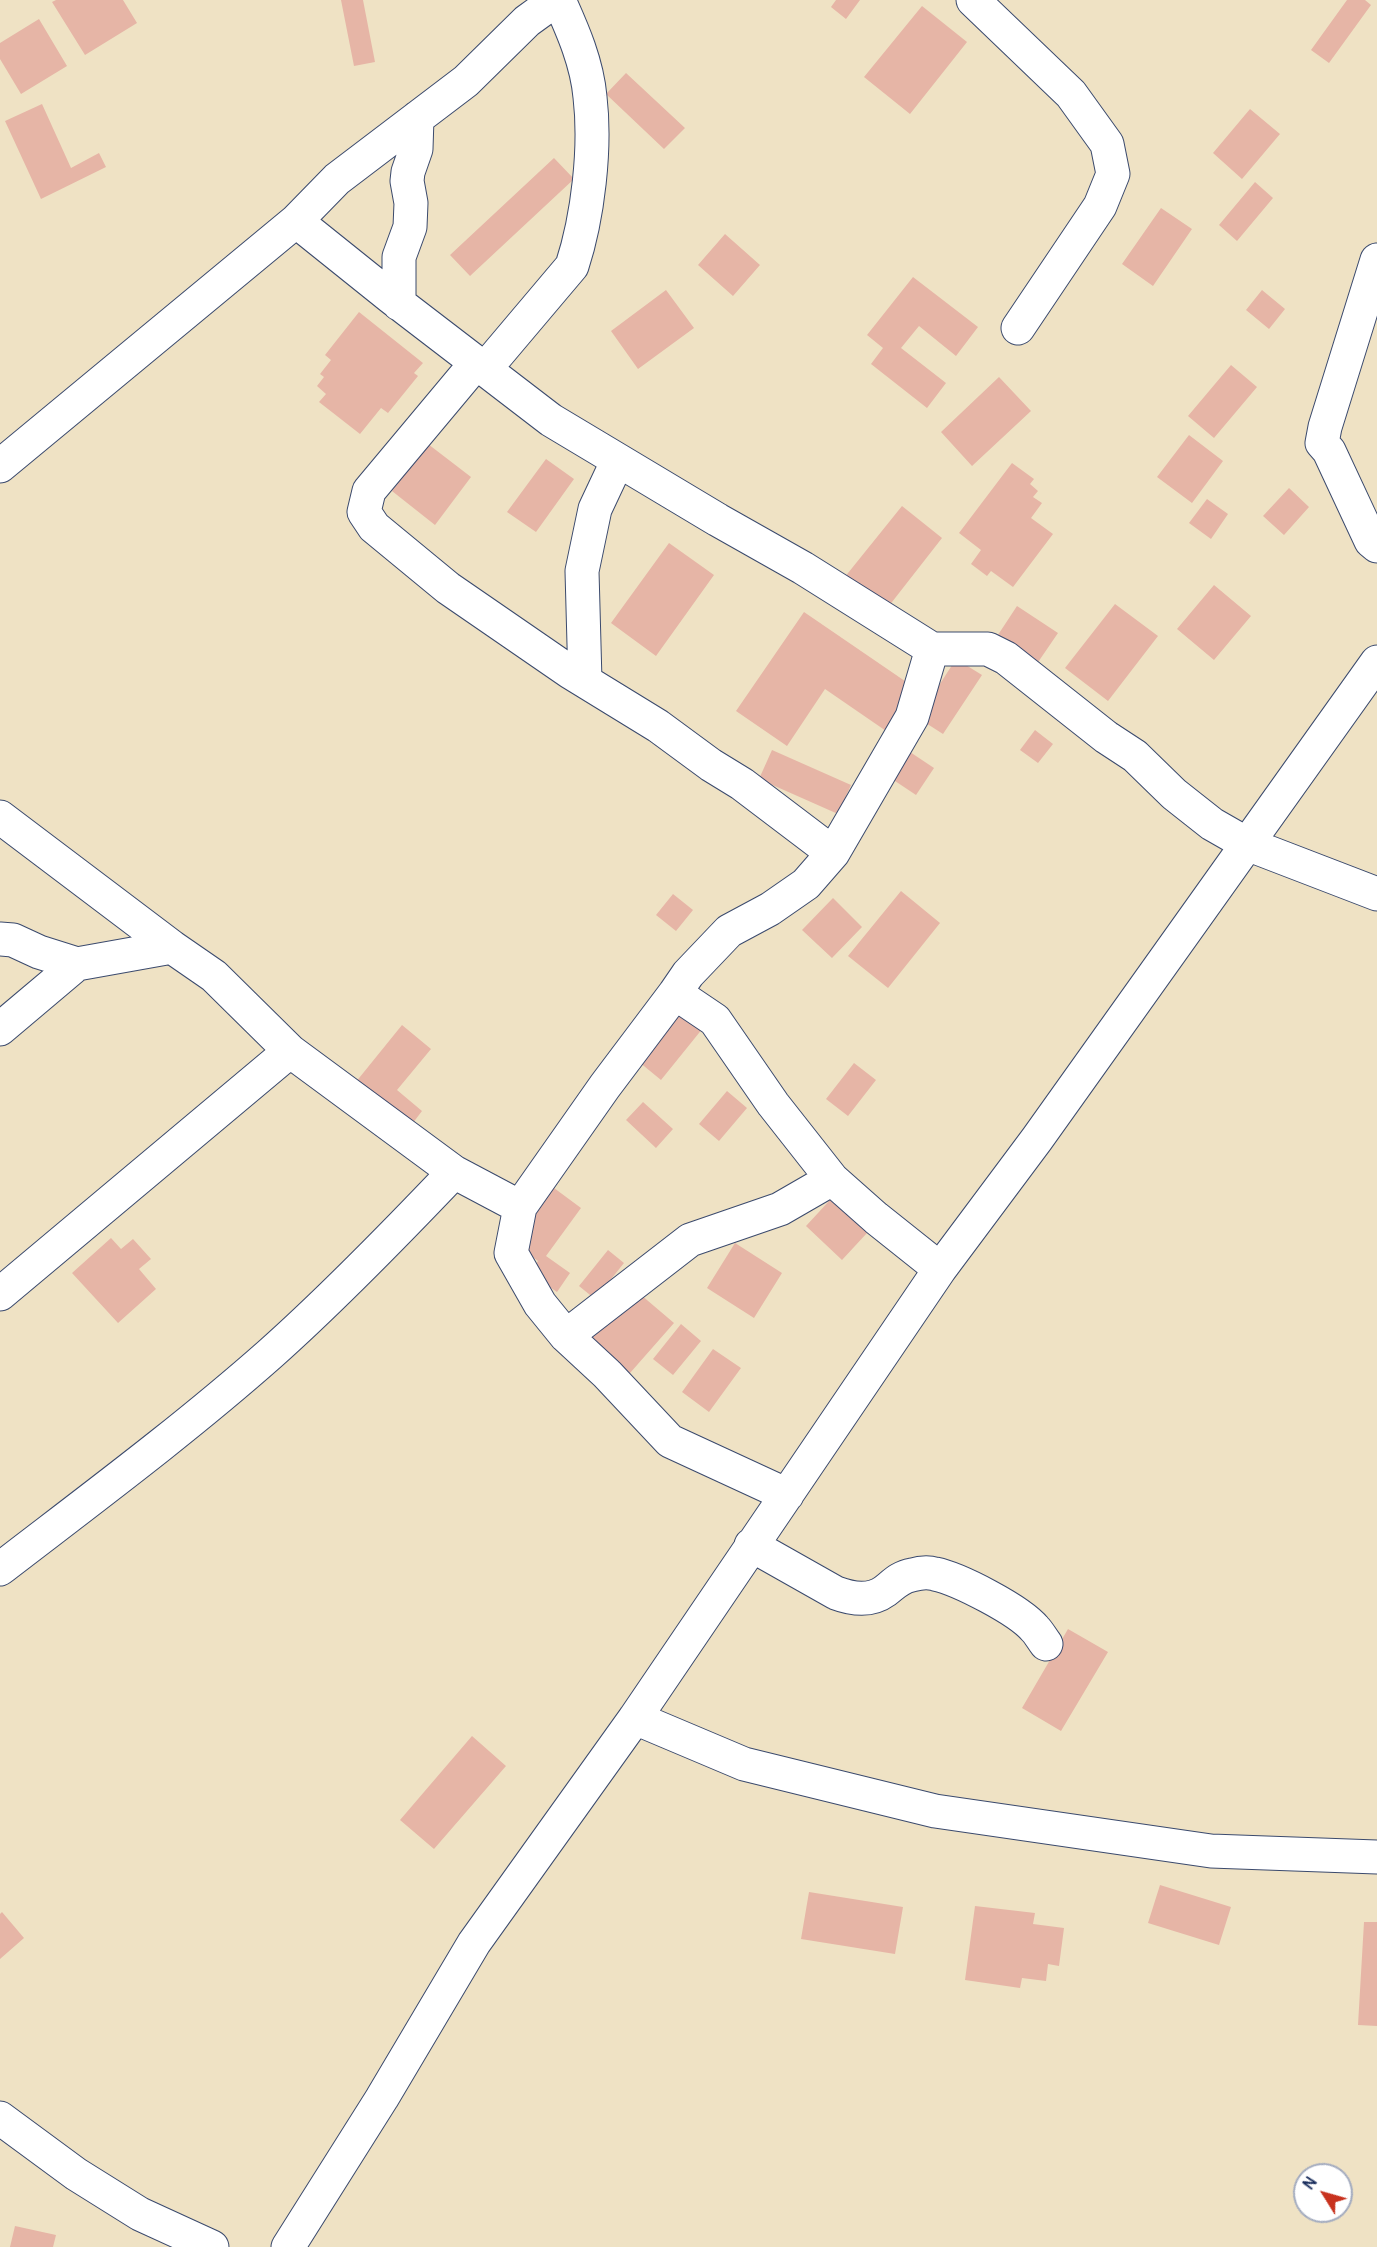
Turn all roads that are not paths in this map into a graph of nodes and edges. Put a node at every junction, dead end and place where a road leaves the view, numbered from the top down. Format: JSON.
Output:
{"nodes":[{"id":1,"x":558,"y":0,"type":"edge"},
{"id":2,"x":974,"y":0,"type":"edge"},
{"id":3,"x":522,"y":10,"type":"edge"},
{"id":4,"x":417,"y":118,"type":"junction"},
{"id":5,"x":296,"y":221,"type":"junction"},
{"id":6,"x":1377,"y":260,"type":"edge"},
{"id":7,"x":399,"y":304,"type":"junction"},
{"id":8,"x":1018,"y":328,"type":"dead end"},
{"id":9,"x":480,"y":366,"type":"junction"},
{"id":10,"x":618,"y":460,"type":"junction"},
{"id":11,"x":0,"y":466,"type":"edge"},
{"id":12,"x":1377,"y":546,"type":"edge"},
{"id":13,"x":932,"y":649,"type":"junction"},
{"id":14,"x":1377,"y":662,"type":"edge"},
{"id":15,"x":585,"y":681,"type":"junction"},
{"id":16,"x":0,"y":817,"type":"edge"},
{"id":17,"x":1247,"y":844,"type":"junction"},
{"id":18,"x":833,"y":853,"type":"junction"},
{"id":19,"x":1377,"y":894,"type":"edge"},
{"id":20,"x":0,"y":939,"type":"edge"},
{"id":21,"x":172,"y":947,"type":"junction"},
{"id":22,"x":77,"y":964,"type":"junction"},
{"id":23,"x":675,"y":993,"type":"junction"},
{"id":24,"x":0,"y":1029,"type":"edge"},
{"id":25,"x":290,"y":1051,"type":"junction"},
{"id":26,"x":454,"y":1172,"type":"junction"},
{"id":27,"x":832,"y":1179,"type":"junction"},
{"id":28,"x":520,"y":1207,"type":"junction"},
{"id":29,"x":940,"y":1269,"type":"junction"},
{"id":30,"x":0,"y":1294,"type":"edge"},
{"id":31,"x":566,"y":1336,"type":"junction"},
{"id":32,"x":788,"y":1495,"type":"junction"},
{"id":33,"x":751,"y":1545,"type":"junction"},
{"id":34,"x":0,"y":1569,"type":"edge"},
{"id":35,"x":1046,"y":1644,"type":"dead end"},
{"id":36,"x":635,"y":1718,"type":"junction"},
{"id":37,"x":1377,"y":1857,"type":"edge"},
{"id":38,"x":0,"y":2118,"type":"edge"},
{"id":39,"x":212,"y":2247,"type":"edge"},
{"id":40,"x":288,"y":2247,"type":"edge"}],
"edges":[{"from":1,"to":3,"type":"street"},
{"from":1,"to":9,"type":"street"},
{"from":2,"to":8,"type":"street"},
{"from":3,"to":4,"type":"street"},
{"from":4,"to":5,"type":"street"},
{"from":4,"to":7,"type":"street"},
{"from":5,"to":7,"type":"street"},
{"from":5,"to":11,"type":"street"},
{"from":6,"to":12,"type":"street"},
{"from":7,"to":9,"type":"street"},
{"from":9,"to":10,"type":"street"},
{"from":9,"to":15,"type":"street"},
{"from":10,"to":13,"type":"street"},
{"from":10,"to":15,"type":"street"},
{"from":13,"to":17,"type":"street"},
{"from":13,"to":18,"type":"street"},
{"from":14,"to":17,"type":"street"},
{"from":15,"to":18,"type":"street"},
{"from":16,"to":21,"type":"street"},
{"from":17,"to":19,"type":"street"},
{"from":17,"to":29,"type":"street"},
{"from":18,"to":23,"type":"street"},
{"from":20,"to":22,"type":"street"},
{"from":21,"to":22,"type":"street"},
{"from":21,"to":25,"type":"street"},
{"from":22,"to":24,"type":"street"},
{"from":23,"to":27,"type":"street"},
{"from":23,"to":28,"type":"street"},
{"from":25,"to":26,"type":"street"},
{"from":25,"to":30,"type":"street"},
{"from":26,"to":28,"type":"street"},
{"from":26,"to":34,"type":"street"},
{"from":27,"to":29,"type":"street"},
{"from":27,"to":31,"type":"street"},
{"from":28,"to":31,"type":"street"},
{"from":29,"to":32,"type":"street"},
{"from":31,"to":32,"type":"street"},
{"from":32,"to":33,"type":"street"},
{"from":33,"to":35,"type":"street"},
{"from":33,"to":36,"type":"street"},
{"from":36,"to":37,"type":"street"},
{"from":36,"to":40,"type":"street"},
{"from":38,"to":39,"type":"street"}]}
